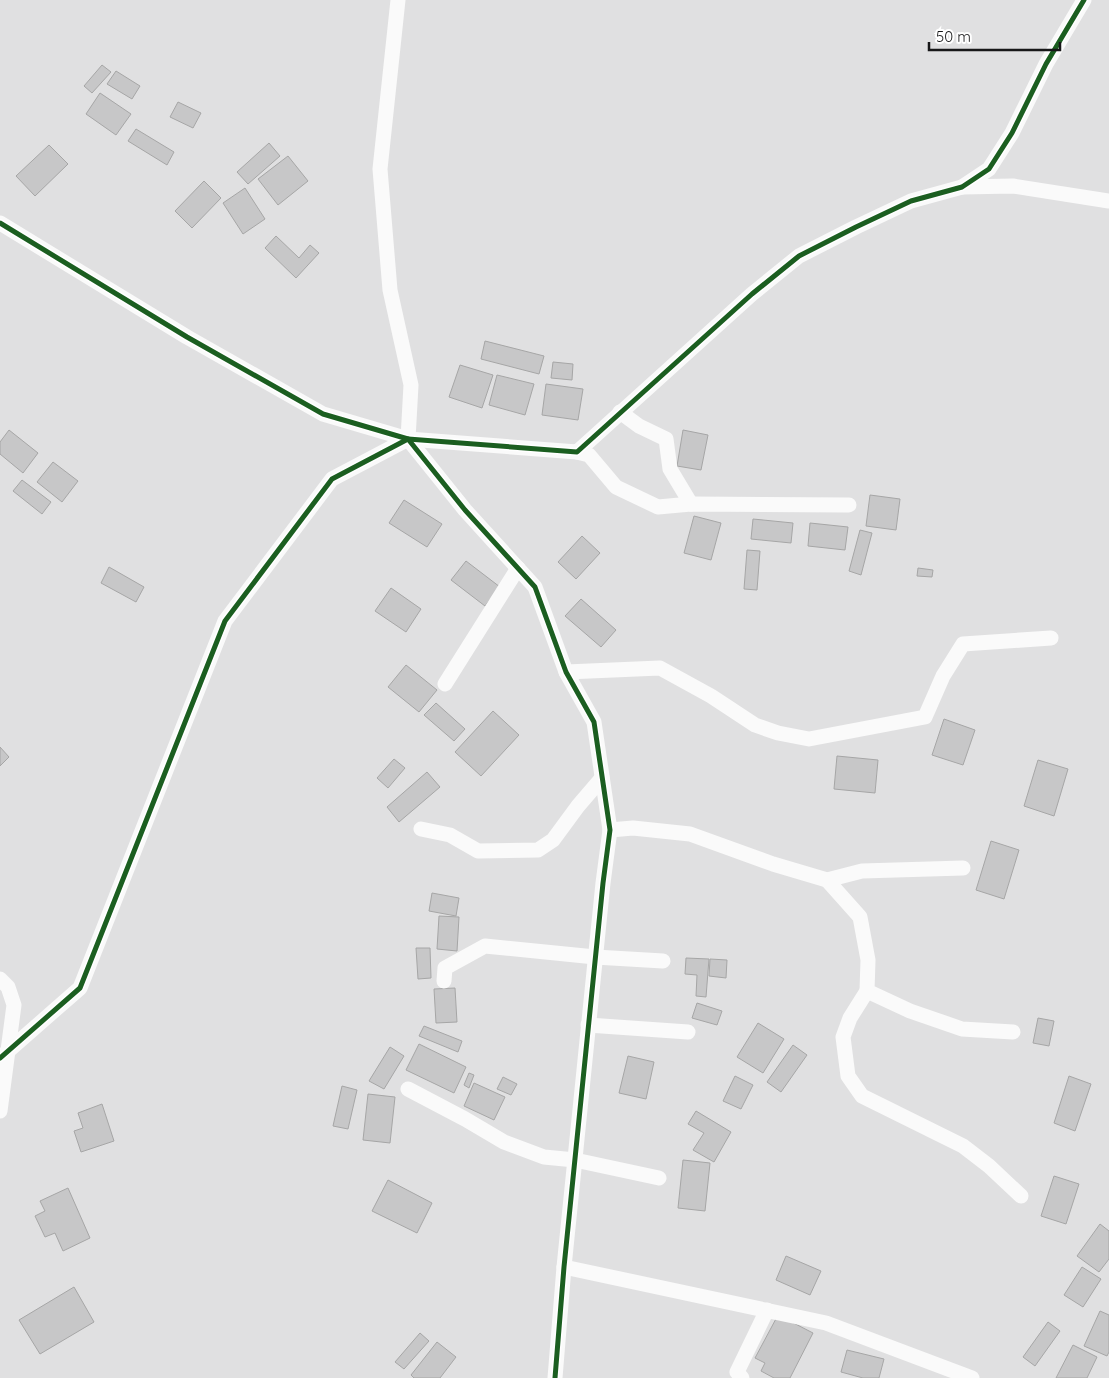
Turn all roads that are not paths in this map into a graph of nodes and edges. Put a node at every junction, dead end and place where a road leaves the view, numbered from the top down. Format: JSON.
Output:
{"nodes":[{"id":1,"x":398,"y":0,"type":"edge"},
{"id":2,"x":1084,"y":0,"type":"edge"},
{"id":3,"x":962,"y":187,"type":"junction"},
{"id":4,"x":1109,"y":201,"type":"edge"},
{"id":5,"x":0,"y":223,"type":"edge"},
{"id":6,"x":620,"y":412,"type":"junction"},
{"id":7,"x":408,"y":439,"type":"junction"},
{"id":8,"x":578,"y":452,"type":"junction"},
{"id":9,"x":691,"y":504,"type":"junction"},
{"id":10,"x":849,"y":505,"type":"dead end"},
{"id":11,"x":518,"y":568,"type":"junction"},
{"id":12,"x":1051,"y":638,"type":"dead end"},
{"id":13,"x":566,"y":672,"type":"junction"},
{"id":14,"x":445,"y":684,"type":"dead end"},
{"id":15,"x":602,"y":778,"type":"junction"},
{"id":16,"x":421,"y":830,"type":"dead end"},
{"id":17,"x":610,"y":830,"type":"junction"},
{"id":18,"x":963,"y":868,"type":"dead end"},
{"id":19,"x":827,"y":880,"type":"junction"},
{"id":20,"x":595,"y":957,"type":"junction"},
{"id":21,"x":663,"y":961,"type":"dead end"},
{"id":22,"x":0,"y":979,"type":"edge"},
{"id":23,"x":444,"y":980,"type":"dead end"},
{"id":24,"x":867,"y":991,"type":"junction"},
{"id":25,"x":588,"y":1025,"type":"junction"},
{"id":26,"x":688,"y":1032,"type":"dead end"},
{"id":27,"x":1013,"y":1032,"type":"dead end"},
{"id":28,"x":4,"y":1054,"type":"edge"},
{"id":29,"x":408,"y":1089,"type":"dead end"},
{"id":30,"x":0,"y":1111,"type":"edge"},
{"id":31,"x":575,"y":1160,"type":"junction"},
{"id":32,"x":659,"y":1178,"type":"dead end"},
{"id":33,"x":1020,"y":1196,"type":"dead end"},
{"id":34,"x":564,"y":1267,"type":"junction"},
{"id":35,"x":767,"y":1310,"type":"junction"},
{"id":36,"x":555,"y":1378,"type":"edge"},
{"id":37,"x":742,"y":1378,"type":"edge"},
{"id":38,"x":972,"y":1378,"type":"edge"}],
"edges":[{"from":1,"to":7,"type":"street"},
{"from":2,"to":3,"type":"street"},
{"from":3,"to":4,"type":"street"},
{"from":3,"to":6,"type":"street"},
{"from":5,"to":7,"type":"street"},
{"from":6,"to":8,"type":"street"},
{"from":6,"to":9,"type":"street"},
{"from":7,"to":8,"type":"street"},
{"from":7,"to":11,"type":"street"},
{"from":7,"to":28,"type":"street"},
{"from":8,"to":9,"type":"street"},
{"from":9,"to":10,"type":"street"},
{"from":11,"to":13,"type":"street"},
{"from":11,"to":14,"type":"street"},
{"from":12,"to":13,"type":"street"},
{"from":13,"to":15,"type":"street"},
{"from":15,"to":16,"type":"street"},
{"from":15,"to":17,"type":"street"},
{"from":17,"to":19,"type":"street"},
{"from":17,"to":20,"type":"street"},
{"from":18,"to":19,"type":"street"},
{"from":19,"to":24,"type":"street"},
{"from":20,"to":21,"type":"street"},
{"from":20,"to":23,"type":"street"},
{"from":20,"to":25,"type":"street"},
{"from":22,"to":28,"type":"street"},
{"from":24,"to":27,"type":"street"},
{"from":24,"to":33,"type":"street"},
{"from":25,"to":26,"type":"street"},
{"from":25,"to":31,"type":"street"},
{"from":28,"to":30,"type":"street"},
{"from":29,"to":31,"type":"street"},
{"from":31,"to":32,"type":"street"},
{"from":31,"to":34,"type":"street"},
{"from":34,"to":35,"type":"street"},
{"from":34,"to":36,"type":"street"},
{"from":35,"to":37,"type":"street"},
{"from":35,"to":38,"type":"street"}]}
